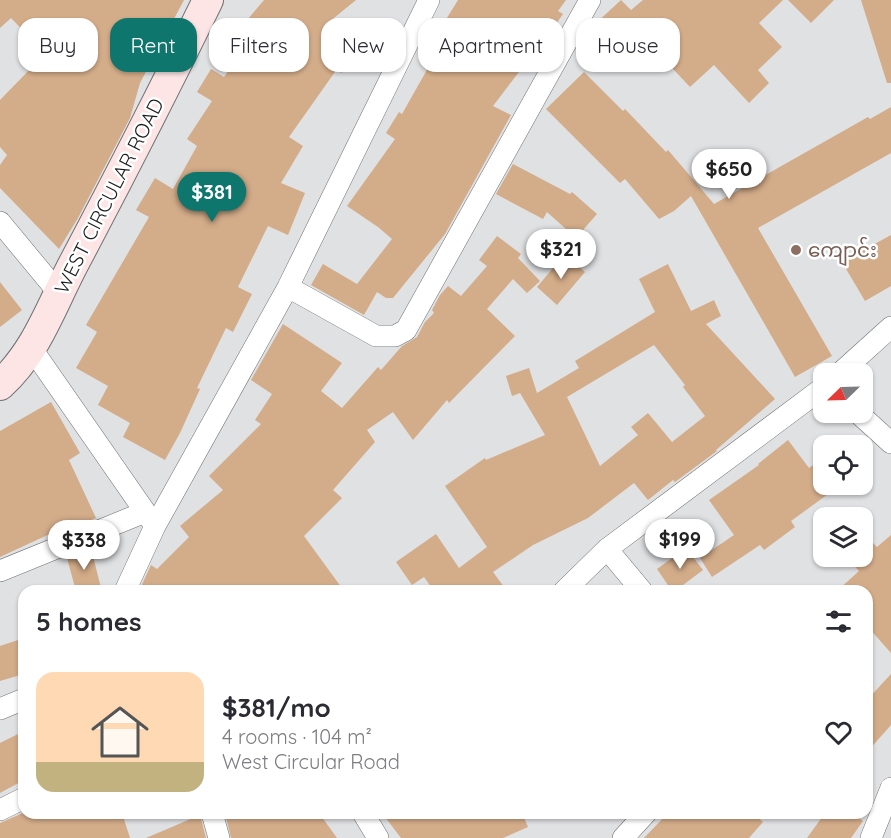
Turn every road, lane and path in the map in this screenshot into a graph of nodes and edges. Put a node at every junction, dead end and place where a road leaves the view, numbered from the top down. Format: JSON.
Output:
{"nodes":[{"id":1,"x":208,"y":0,"type":"edge"},
{"id":2,"x":429,"y":0,"type":"edge"},
{"id":3,"x":590,"y":0,"type":"edge"},
{"id":4,"x":0,"y":222,"type":"edge"},
{"id":5,"x":288,"y":287,"type":"junction"},
{"id":6,"x":58,"y":292,"type":"junction"},
{"id":7,"x":891,"y":327,"type":"edge"},
{"id":8,"x":32,"y":348,"type":"junction"},
{"id":9,"x":851,"y":363,"type":"edge"},
{"id":10,"x":0,"y":385,"type":"edge"},
{"id":11,"x":813,"y":395,"type":"edge"},
{"id":12,"x":869,"y":423,"type":"edge"},
{"id":13,"x":891,"y":443,"type":"edge"},
{"id":14,"x":150,"y":519,"type":"junction"},
{"id":15,"x":607,"y":549,"type":"junction"},
{"id":16,"x":0,"y":571,"type":"edge"},
{"id":17,"x":126,"y":585,"type":"edge"},
{"id":18,"x":570,"y":585,"type":"edge"},
{"id":19,"x":637,"y":585,"type":"edge"},
{"id":20,"x":18,"y":702,"type":"edge"},
{"id":21,"x":0,"y":710,"type":"edge"},
{"id":22,"x":891,"y":788,"type":"edge"},
{"id":23,"x":18,"y":801,"type":"edge"},
{"id":24,"x":0,"y":810,"type":"edge"},
{"id":25,"x":873,"y":818,"type":"edge"},
{"id":26,"x":214,"y":819,"type":"edge"},
{"id":27,"x":367,"y":819,"type":"edge"},
{"id":28,"x":640,"y":819,"type":"edge"},
{"id":29,"x":219,"y":838,"type":"edge"},
{"id":30,"x":378,"y":838,"type":"edge"},
{"id":31,"x":623,"y":838,"type":"edge"}],
"edges":[{"from":1,"to":6,"type":"street","name":"WEST CIRCULAR ROAD"},
{"from":2,"to":5,"type":"street"},
{"from":3,"to":5,"type":"street"},
{"from":4,"to":6,"type":"street"},
{"from":5,"to":14,"type":"street"},
{"from":6,"to":8,"type":"street","name":"WEST CIRCULAR ROAD"},
{"from":7,"to":9,"type":"street"},
{"from":8,"to":10,"type":"street","name":"WEST CIRCULAR ROAD"},
{"from":8,"to":14,"type":"street"},
{"from":11,"to":15,"type":"street"},
{"from":12,"to":13,"type":"street"},
{"from":14,"to":16,"type":"street"},
{"from":14,"to":17,"type":"street"},
{"from":15,"to":18,"type":"street"},
{"from":15,"to":19,"type":"street"},
{"from":20,"to":21,"type":"street"},
{"from":22,"to":25,"type":"street"},
{"from":23,"to":24,"type":"street"},
{"from":26,"to":29,"type":"street"},
{"from":27,"to":30,"type":"street"},
{"from":28,"to":31,"type":"street"}]}
